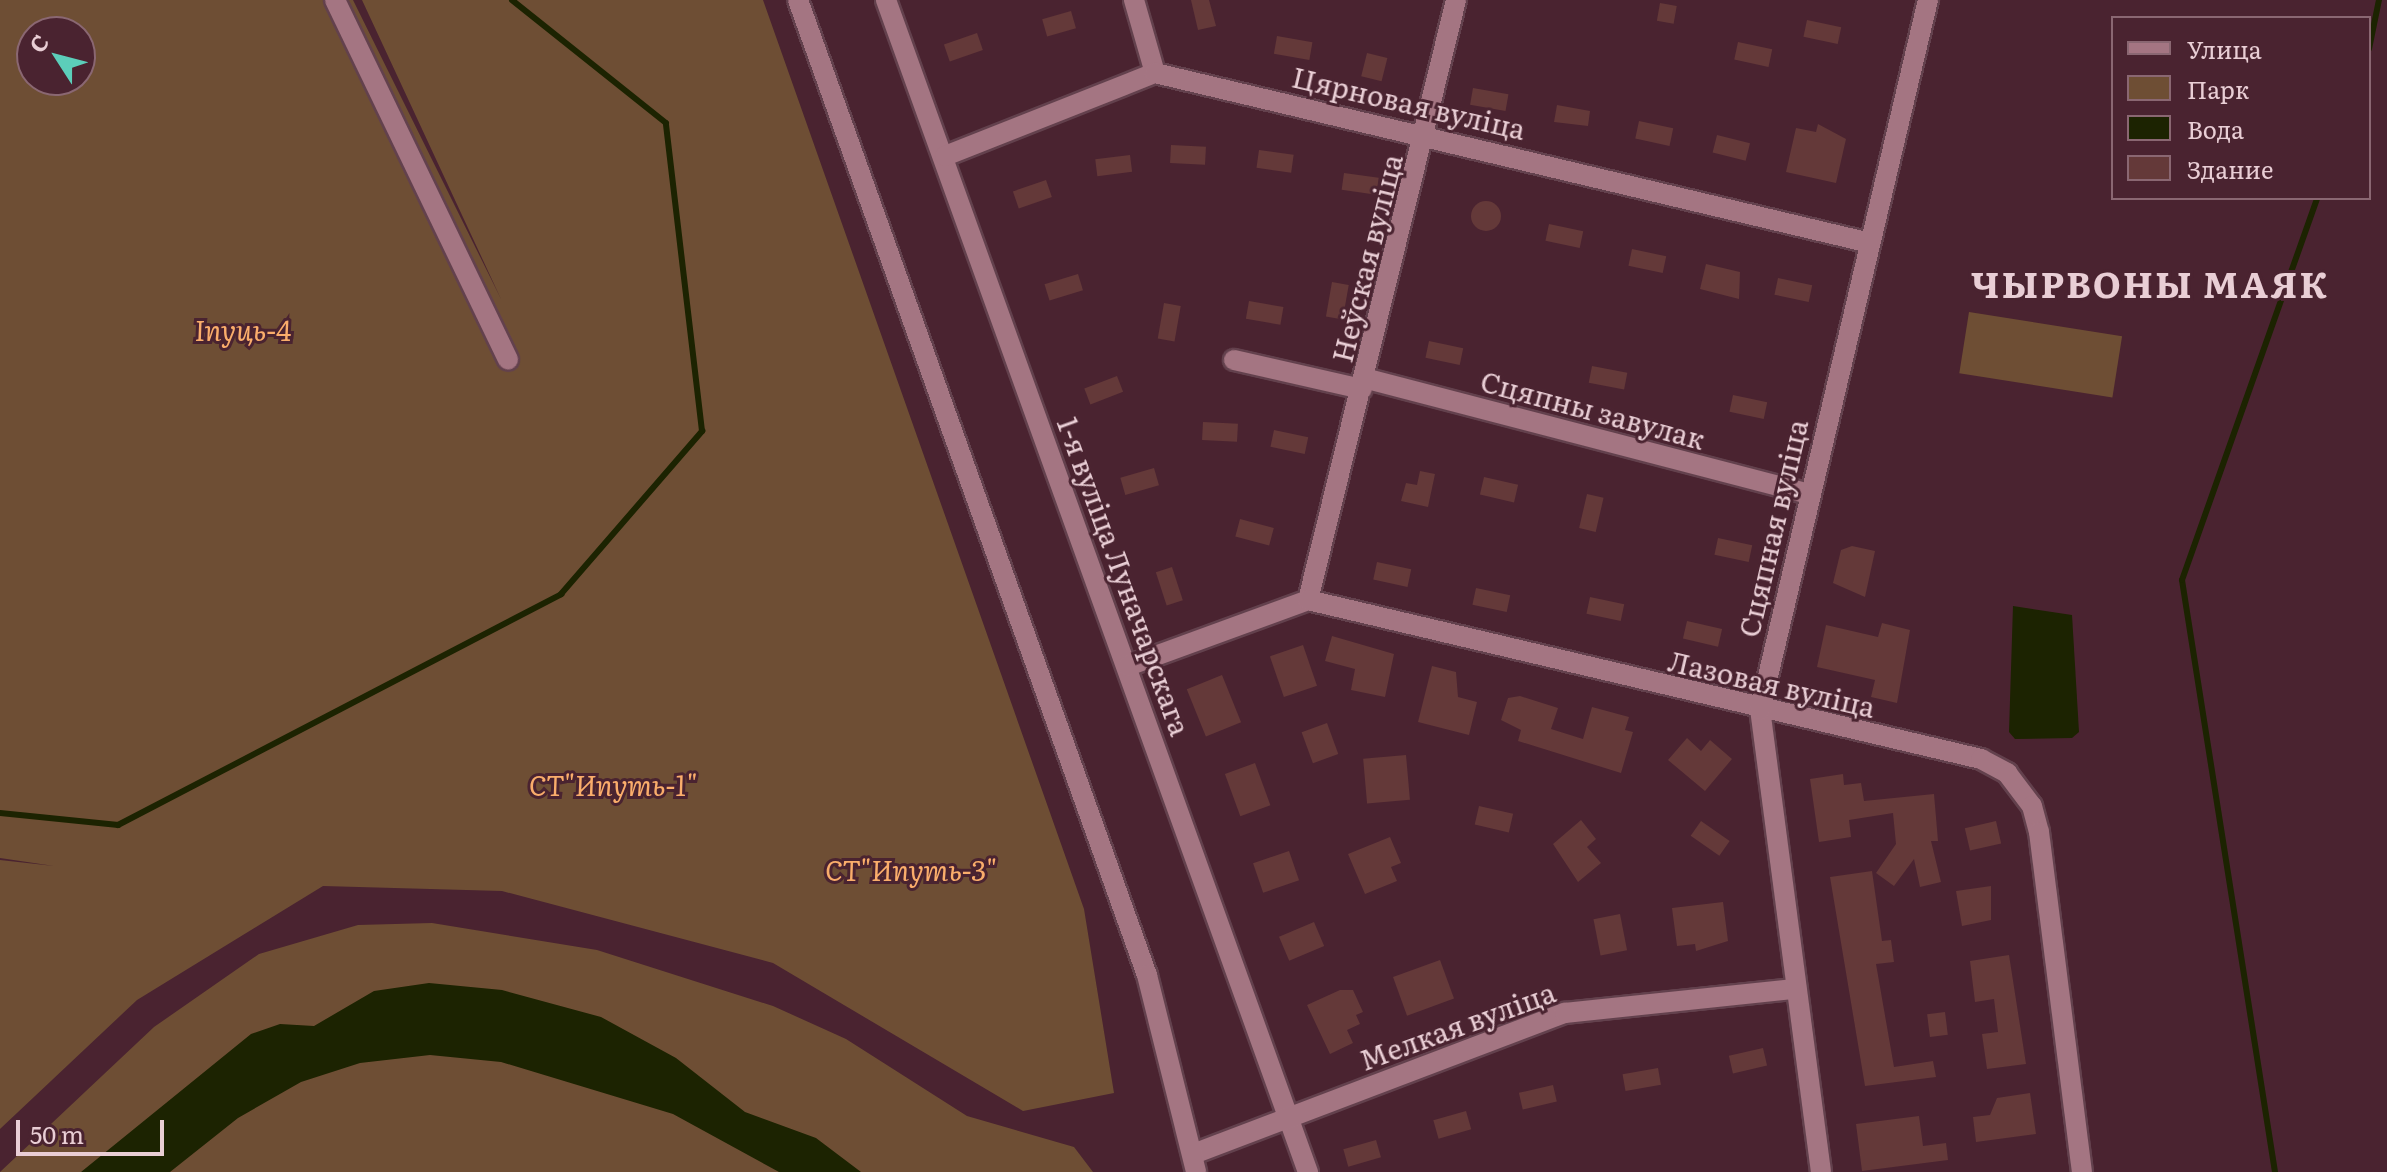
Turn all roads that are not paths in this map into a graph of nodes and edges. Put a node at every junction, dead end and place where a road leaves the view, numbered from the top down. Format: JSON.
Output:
{"nodes":[{"id":1,"x":335,"y":0,"type":"edge"},
{"id":2,"x":798,"y":0,"type":"edge"},
{"id":3,"x":886,"y":0,"type":"edge"},
{"id":4,"x":1134,"y":0,"type":"edge"},
{"id":5,"x":1456,"y":0,"type":"edge"},
{"id":6,"x":1928,"y":0,"type":"edge"},
{"id":7,"x":1155,"y":73,"type":"junction"},
{"id":8,"x":1425,"y":133,"type":"junction"},
{"id":9,"x":945,"y":156,"type":"junction"},
{"id":10,"x":1870,"y":243,"type":"junction"},
{"id":11,"x":508,"y":360,"type":"dead end"},
{"id":12,"x":1234,"y":360,"type":"dead end"},
{"id":13,"x":1363,"y":383,"type":"junction"},
{"id":14,"x":1808,"y":494,"type":"junction"},
{"id":15,"x":1308,"y":600,"type":"junction"},
{"id":16,"x":1128,"y":666,"type":"junction"},
{"id":17,"x":1760,"y":710,"type":"junction"},
{"id":18,"x":1792,"y":989,"type":"junction"},
{"id":19,"x":1288,"y":1117,"type":"junction"},
{"id":20,"x":1195,"y":1163,"type":"edge"},
{"id":21,"x":1308,"y":1172,"type":"edge"},
{"id":22,"x":1821,"y":1172,"type":"edge"},
{"id":23,"x":2082,"y":1172,"type":"edge"}],
"edges":[{"from":1,"to":11,"type":"street"},
{"from":2,"to":20,"type":"street"},
{"from":3,"to":9,"type":"street","name":"1-я вуліца Луначарскага"},
{"from":4,"to":7,"type":"street"},
{"from":5,"to":8,"type":"street","name":"Неўская вуліца"},
{"from":6,"to":10,"type":"street","name":"Сцяпная вуліца"},
{"from":7,"to":8,"type":"street","name":"Цярновая вуліца"},
{"from":7,"to":9,"type":"street"},
{"from":8,"to":10,"type":"street","name":"Цярновая вуліца"},
{"from":8,"to":13,"type":"street","name":"Неўская вуліца"},
{"from":9,"to":16,"type":"street","name":"1-я вуліца Луначарскага"},
{"from":10,"to":14,"type":"street","name":"Сцяпная вуліца"},
{"from":12,"to":13,"type":"street","name":"Неўская вуліца"},
{"from":13,"to":14,"type":"street","name":"Сцяпны завулак"},
{"from":13,"to":15,"type":"street","name":"Неўская вуліца"},
{"from":14,"to":17,"type":"street","name":"Сцяпная вуліца"},
{"from":15,"to":16,"type":"street"},
{"from":15,"to":17,"type":"street","name":"Лазовая вуліца"},
{"from":16,"to":19,"type":"street","name":"1-я вуліца Луначарскага"},
{"from":17,"to":18,"type":"street","name":"Сцяпная вуліца"},
{"from":17,"to":23,"type":"street","name":"Лазовая вуліца"},
{"from":18,"to":19,"type":"street","name":"Мелкая вуліца"},
{"from":18,"to":22,"type":"street","name":"Сцяпная вуліца"},
{"from":19,"to":20,"type":"street","name":"Мелкая вуліца"},
{"from":19,"to":21,"type":"street","name":"1-я вуліца Луначарскага"}]}
